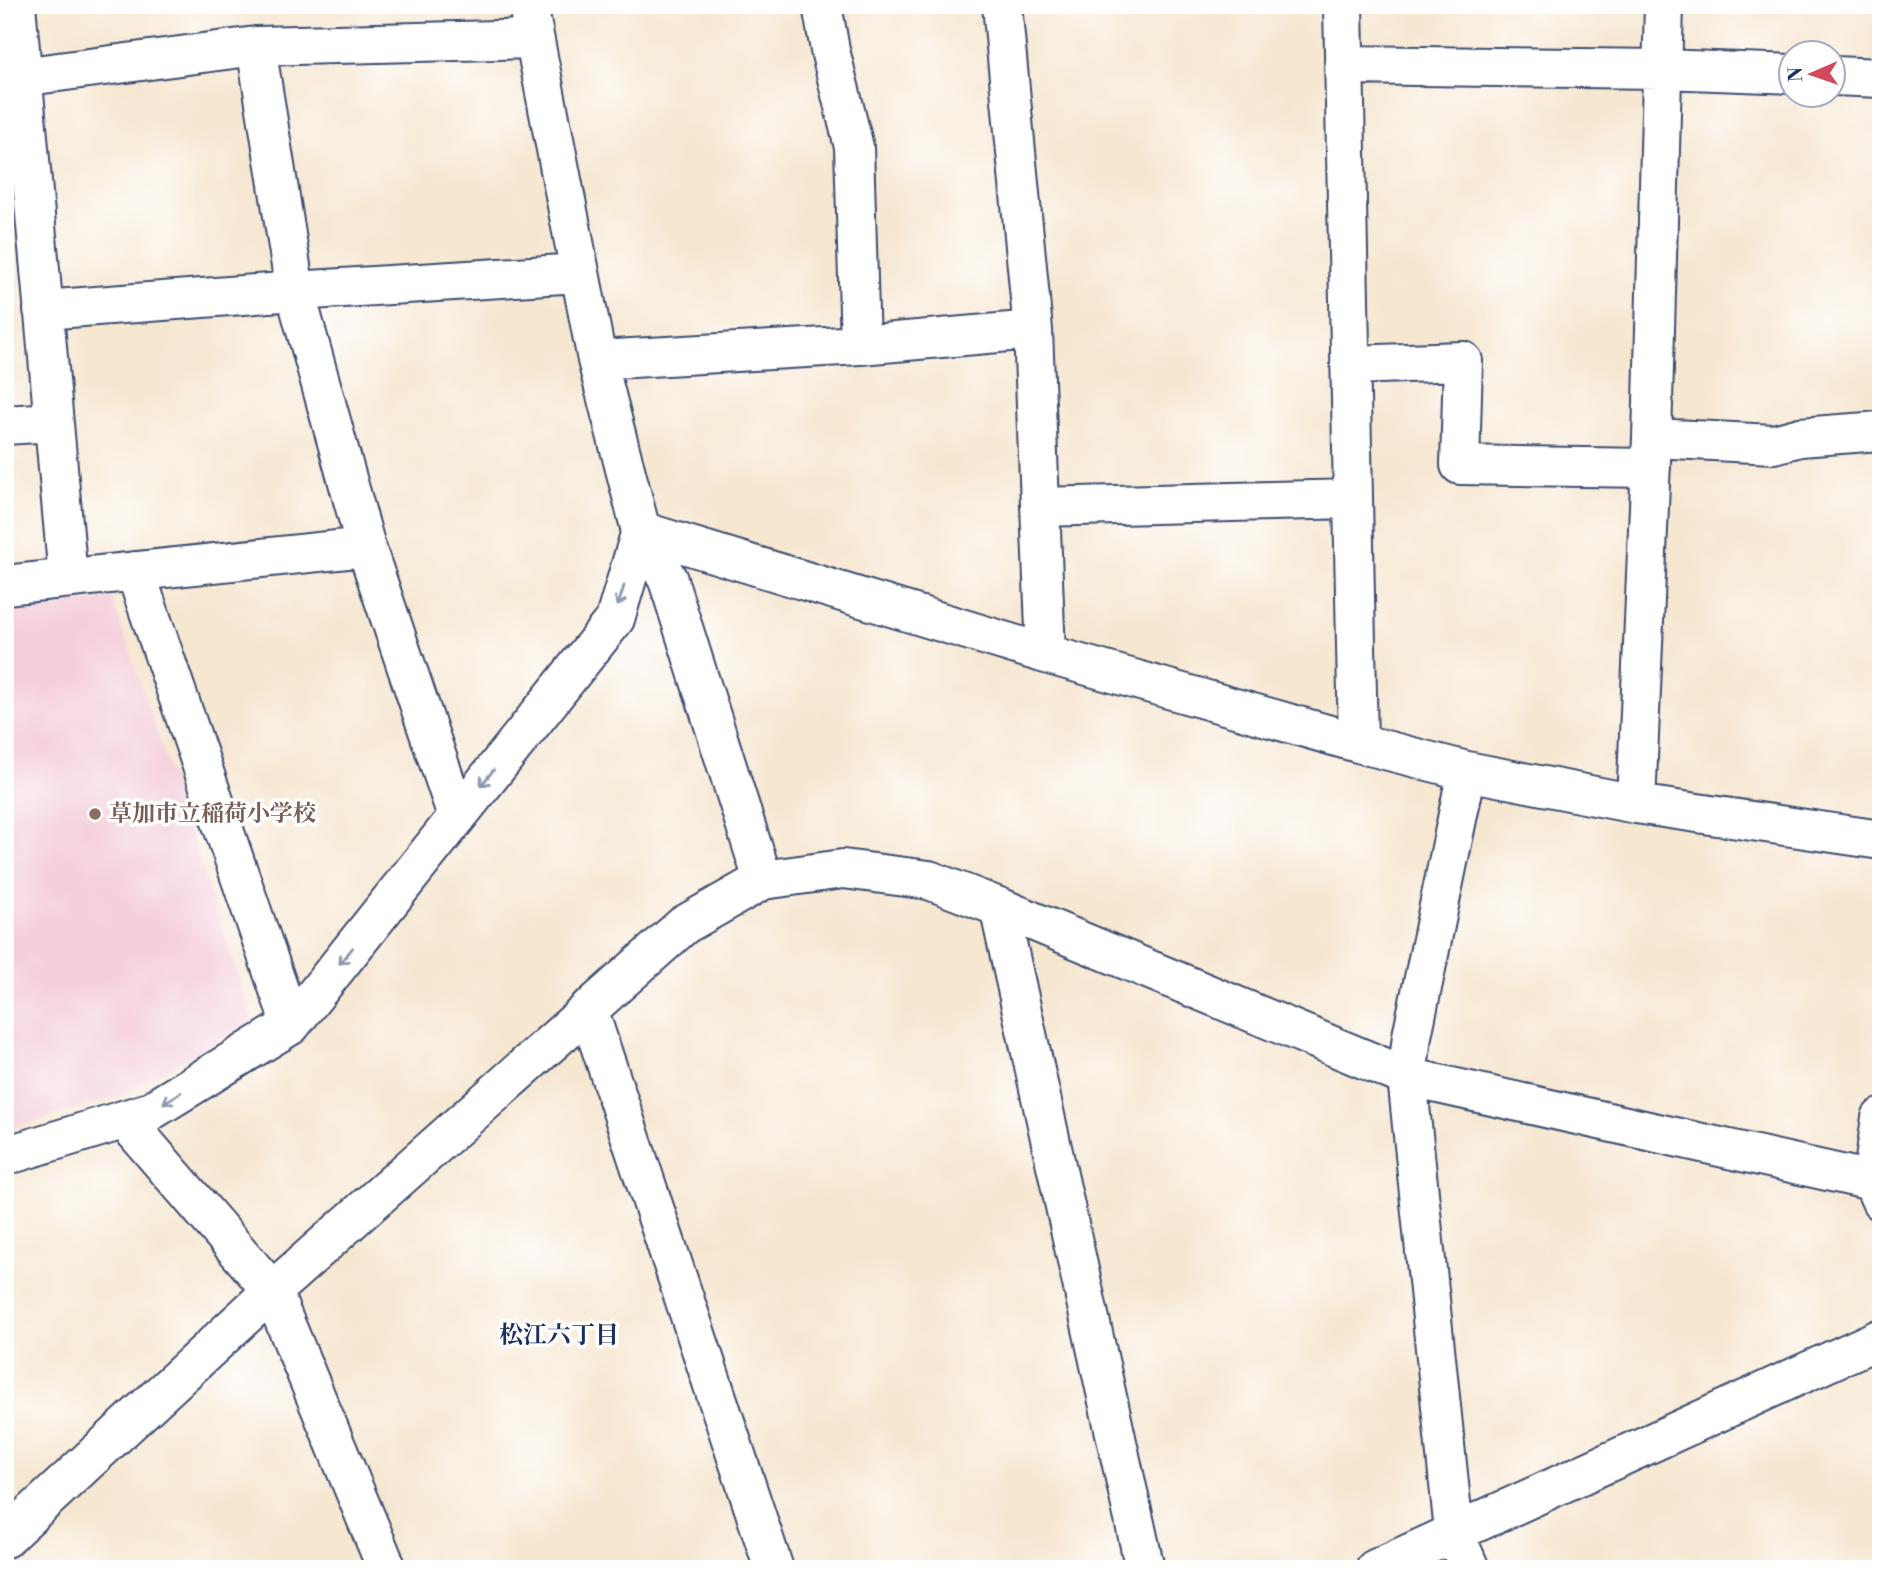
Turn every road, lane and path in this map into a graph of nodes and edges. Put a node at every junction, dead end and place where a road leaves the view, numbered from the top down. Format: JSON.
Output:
{"nodes":[{"id":1,"x":16,"y":5,"type":"edge"},
{"id":2,"x":822,"y":5,"type":"edge"},
{"id":3,"x":1002,"y":5,"type":"edge"},
{"id":4,"x":1343,"y":5,"type":"edge"},
{"id":5,"x":1664,"y":5,"type":"edge"},
{"id":6,"x":531,"y":22,"type":"edge"},
{"id":7,"x":256,"y":46,"type":"junction"},
{"id":8,"x":1345,"y":65,"type":"junction"},
{"id":9,"x":1662,"y":69,"type":"junction"},
{"id":10,"x":1778,"y":73,"type":"edge"},
{"id":11,"x":1848,"y":77,"type":"edge"},
{"id":12,"x":13,"y":78,"type":"edge"},
{"id":13,"x":1881,"y":78,"type":"edge"},
{"id":14,"x":579,"y":273,"type":"junction"},
{"id":15,"x":295,"y":291,"type":"junction"},
{"id":16,"x":43,"y":310,"type":"junction"},
{"id":17,"x":1032,"y":330,"type":"junction"},
{"id":18,"x":860,"y":345,"type":"junction"},
{"id":19,"x":597,"y":360,"type":"junction"},
{"id":20,"x":1350,"y":365,"type":"junction"},
{"id":21,"x":53,"y":422,"type":"junction"},
{"id":22,"x":5,"y":425,"type":"edge"},
{"id":23,"x":1881,"y":432,"type":"edge"},
{"id":24,"x":1652,"y":453,"type":"junction"},
{"id":25,"x":1353,"y":499,"type":"junction"},
{"id":26,"x":1040,"y":507,"type":"junction"},
{"id":27,"x":641,"y":531,"type":"junction"},
{"id":28,"x":366,"y":548,"type":"junction"},
{"id":29,"x":135,"y":571,"type":"junction"},
{"id":30,"x":68,"y":578,"type":"junction"},
{"id":31,"x":5,"y":585,"type":"edge"},
{"id":32,"x":1046,"y":654,"type":"junction"},
{"id":33,"x":1357,"y":743,"type":"junction"},
{"id":34,"x":1467,"y":771,"type":"junction"},
{"id":35,"x":1636,"y":804,"type":"junction"},
{"id":36,"x":457,"y":816,"type":"junction"},
{"id":37,"x":1881,"y":839,"type":"edge"},
{"id":38,"x":763,"y":880,"type":"junction"},
{"id":39,"x":999,"y":907,"type":"junction"},
{"id":40,"x":588,"y":1009,"type":"junction"},
{"id":41,"x":291,"y":1025,"type":"junction"},
{"id":42,"x":1406,"y":1077,"type":"junction"},
{"id":43,"x":1881,"y":1118,"type":"edge"},
{"id":44,"x":125,"y":1120,"type":"junction"},
{"id":45,"x":5,"y":1156,"type":"edge"},
{"id":46,"x":1876,"y":1191,"type":"edge"},
{"id":47,"x":272,"y":1291,"type":"junction"},
{"id":48,"x":1881,"y":1338,"type":"edge"},
{"id":49,"x":1454,"y":1532,"type":"junction"},
{"id":50,"x":5,"y":1538,"type":"edge"},
{"id":51,"x":387,"y":1569,"type":"edge"},
{"id":52,"x":774,"y":1569,"type":"edge"},
{"id":53,"x":1145,"y":1569,"type":"edge"},
{"id":54,"x":1375,"y":1569,"type":"edge"},
{"id":55,"x":1470,"y":1569,"type":"edge"}],
"edges":[{"from":1,"to":12,"type":"street"},
{"from":2,"to":18,"type":"street"},
{"from":3,"to":17,"type":"street"},
{"from":4,"to":8,"type":"street"},
{"from":5,"to":9,"type":"street"},
{"from":6,"to":7,"type":"street"},
{"from":6,"to":14,"type":"street"},
{"from":7,"to":12,"type":"street"},
{"from":7,"to":15,"type":"street"},
{"from":8,"to":9,"type":"street"},
{"from":8,"to":20,"type":"street"},
{"from":9,"to":10,"type":"street"},
{"from":9,"to":24,"type":"street"},
{"from":11,"to":13,"type":"street"},
{"from":12,"to":16,"type":"street"},
{"from":14,"to":15,"type":"street"},
{"from":14,"to":19,"type":"street"},
{"from":15,"to":16,"type":"street"},
{"from":15,"to":28,"type":"street"},
{"from":16,"to":21,"type":"street"},
{"from":17,"to":18,"type":"street"},
{"from":17,"to":26,"type":"street"},
{"from":18,"to":19,"type":"street"},
{"from":19,"to":27,"type":"street"},
{"from":20,"to":24,"type":"street"},
{"from":20,"to":25,"type":"street"},
{"from":21,"to":22,"type":"street"},
{"from":21,"to":30,"type":"street"},
{"from":23,"to":24,"type":"street"},
{"from":24,"to":35,"type":"street"},
{"from":25,"to":26,"type":"street"},
{"from":25,"to":33,"type":"street"},
{"from":26,"to":32,"type":"street"},
{"from":27,"to":32,"type":"street"},
{"from":27,"to":36,"type":"street","one_way":true},
{"from":27,"to":38,"type":"street"},
{"from":28,"to":29,"type":"street"},
{"from":28,"to":36,"type":"street"},
{"from":29,"to":30,"type":"street"},
{"from":29,"to":41,"type":"street"},
{"from":30,"to":31,"type":"street"},
{"from":32,"to":33,"type":"street"},
{"from":33,"to":34,"type":"street"},
{"from":34,"to":35,"type":"street"},
{"from":34,"to":42,"type":"street"},
{"from":35,"to":37,"type":"street"},
{"from":36,"to":41,"type":"street","one_way":true},
{"from":38,"to":39,"type":"street"},
{"from":38,"to":40,"type":"street"},
{"from":39,"to":42,"type":"street"},
{"from":39,"to":53,"type":"street"},
{"from":40,"to":47,"type":"street"},
{"from":40,"to":52,"type":"street"},
{"from":41,"to":44,"type":"street","one_way":true},
{"from":42,"to":46,"type":"street"},
{"from":42,"to":49,"type":"street"},
{"from":43,"to":46,"type":"street"},
{"from":44,"to":45,"type":"street"},
{"from":44,"to":47,"type":"street"},
{"from":47,"to":50,"type":"street"},
{"from":47,"to":51,"type":"street"},
{"from":48,"to":49,"type":"street"},
{"from":49,"to":54,"type":"street"},
{"from":49,"to":55,"type":"street"}]}
